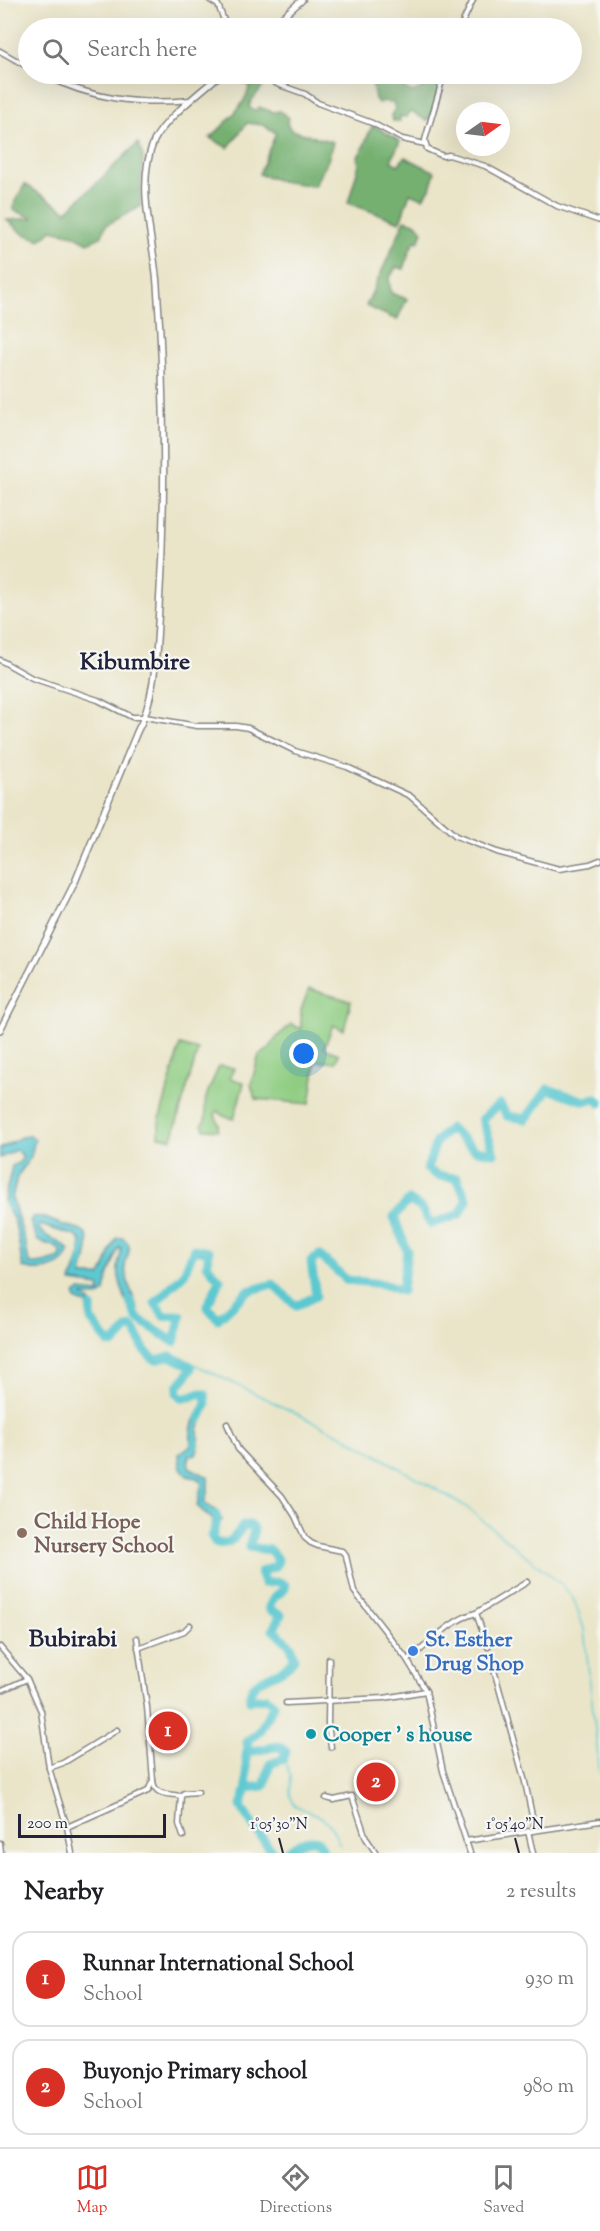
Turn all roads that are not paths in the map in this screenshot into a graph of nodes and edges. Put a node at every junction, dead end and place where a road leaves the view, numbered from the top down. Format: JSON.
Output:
{"nodes":[{"id":1,"x":210,"y":0,"type":"edge"},
{"id":2,"x":302,"y":0,"type":"edge"},
{"id":3,"x":473,"y":0,"type":"edge"},
{"id":4,"x":218,"y":2,"type":"edge"},
{"id":5,"x":224,"y":18,"type":"edge"},
{"id":6,"x":281,"y":18,"type":"edge"},
{"id":7,"x":465,"y":18,"type":"edge"},
{"id":8,"x":0,"y":51,"type":"edge"},
{"id":9,"x":18,"y":61,"type":"edge"},
{"id":10,"x":62,"y":84,"type":"edge"},
{"id":11,"x":209,"y":84,"type":"edge"},
{"id":12,"x":277,"y":84,"type":"edge"},
{"id":13,"x":441,"y":84,"type":"edge"},
{"id":14,"x":191,"y":100,"type":"junction"},
{"id":15,"x":425,"y":144,"type":"junction"},
{"id":16,"x":600,"y":221,"type":"edge"},
{"id":17,"x":0,"y":660,"type":"edge"},
{"id":18,"x":145,"y":717,"type":"junction"},
{"id":19,"x":600,"y":861,"type":"edge"},
{"id":20,"x":0,"y":1030,"type":"edge"},
{"id":21,"x":227,"y":1424,"type":"dead end"},
{"id":22,"x":527,"y":1582,"type":"dead end"},
{"id":23,"x":476,"y":1613,"type":"junction"},
{"id":24,"x":190,"y":1625,"type":"dead end"},
{"id":25,"x":137,"y":1638,"type":"dead end"},
{"id":26,"x":0,"y":1647,"type":"edge"},
{"id":27,"x":488,"y":1647,"type":"dead end"},
{"id":28,"x":138,"y":1648,"type":"junction"},
{"id":29,"x":329,"y":1659,"type":"dead end"},
{"id":30,"x":408,"y":1660,"type":"junction"},
{"id":31,"x":494,"y":1670,"type":"dead end"},
{"id":32,"x":27,"y":1679,"type":"junction"},
{"id":33,"x":0,"y":1691,"type":"edge"},
{"id":34,"x":426,"y":1691,"type":"junction"},
{"id":35,"x":328,"y":1699,"type":"junction"},
{"id":36,"x":286,"y":1703,"type":"dead end"},
{"id":37,"x":117,"y":1730,"type":"dead end"},
{"id":38,"x":331,"y":1747,"type":"dead end"},
{"id":39,"x":49,"y":1768,"type":"junction"},
{"id":40,"x":153,"y":1780,"type":"junction"},
{"id":41,"x":198,"y":1792,"type":"dead end"},
{"id":42,"x":181,"y":1796,"type":"junction"},
{"id":43,"x":326,"y":1798,"type":"dead end"},
{"id":44,"x":600,"y":1821,"type":"edge"},
{"id":45,"x":67,"y":1827,"type":"junction"},
{"id":46,"x":535,"y":1830,"type":"junction"},
{"id":47,"x":528,"y":1832,"type":"junction"},
{"id":48,"x":183,"y":1836,"type":"dead end"},
{"id":49,"x":466,"y":1841,"type":"junction"},
{"id":50,"x":0,"y":1844,"type":"edge"},
{"id":51,"x":1,"y":1853,"type":"edge"},
{"id":52,"x":72,"y":1853,"type":"edge"},
{"id":53,"x":376,"y":1853,"type":"edge"},
{"id":54,"x":470,"y":1853,"type":"edge"},
{"id":55,"x":532,"y":1853,"type":"edge"}],
"edges":[{"from":1,"to":4,"type":"street"},
{"from":2,"to":6,"type":"street"},
{"from":3,"to":7,"type":"street"},
{"from":4,"to":5,"type":"street"},
{"from":8,"to":9,"type":"street"},
{"from":10,"to":14,"type":"street"},
{"from":11,"to":14,"type":"street"},
{"from":12,"to":15,"type":"street"},
{"from":13,"to":15,"type":"street"},
{"from":14,"to":18,"type":"street"},
{"from":15,"to":16,"type":"street"},
{"from":17,"to":18,"type":"street"},
{"from":18,"to":19,"type":"street"},
{"from":18,"to":20,"type":"street"},
{"from":21,"to":30,"type":"street"},
{"from":22,"to":23,"type":"street"},
{"from":23,"to":27,"type":"street"},
{"from":23,"to":30,"type":"street"},
{"from":24,"to":28,"type":"street"},
{"from":25,"to":28,"type":"street"},
{"from":26,"to":32,"type":"street"},
{"from":28,"to":40,"type":"street"},
{"from":29,"to":35,"type":"street"},
{"from":30,"to":34,"type":"street"},
{"from":31,"to":46,"type":"street"},
{"from":32,"to":33,"type":"street"},
{"from":32,"to":39,"type":"street"},
{"from":34,"to":35,"type":"street"},
{"from":34,"to":49,"type":"street"},
{"from":35,"to":36,"type":"street"},
{"from":35,"to":38,"type":"street"},
{"from":37,"to":39,"type":"street"},
{"from":39,"to":45,"type":"street"},
{"from":40,"to":42,"type":"street"},
{"from":40,"to":45,"type":"street"},
{"from":41,"to":42,"type":"street"},
{"from":42,"to":48,"type":"street"},
{"from":43,"to":53,"type":"street"},
{"from":44,"to":46,"type":"street"},
{"from":45,"to":52,"type":"street"},
{"from":46,"to":47,"type":"street"},
{"from":47,"to":49,"type":"street"},
{"from":47,"to":55,"type":"street"},
{"from":49,"to":54,"type":"street"},
{"from":50,"to":51,"type":"street"}]}
